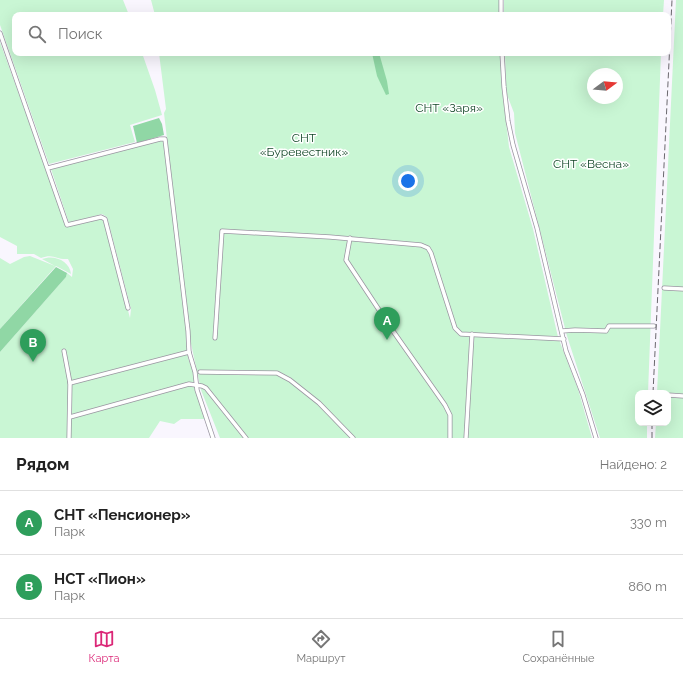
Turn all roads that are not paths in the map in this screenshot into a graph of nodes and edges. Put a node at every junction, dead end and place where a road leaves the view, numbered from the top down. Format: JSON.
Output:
{"nodes":[{"id":1,"x":501,"y":0,"type":"edge"},
{"id":2,"x":501,"y":12,"type":"edge"},
{"id":3,"x":0,"y":32,"type":"edge"},
{"id":4,"x":502,"y":56,"type":"edge"},
{"id":5,"x":48,"y":168,"type":"junction"},
{"id":6,"x":350,"y":238,"type":"junction"},
{"id":7,"x":664,"y":288,"type":"dead end"},
{"id":8,"x":683,"y":289,"type":"edge"},
{"id":9,"x":128,"y":308,"type":"dead end"},
{"id":10,"x":654,"y":326,"type":"dead end"},
{"id":11,"x":562,"y":331,"type":"junction"},
{"id":12,"x":472,"y":334,"type":"junction"},
{"id":13,"x":215,"y":338,"type":"dead end"},
{"id":14,"x":564,"y":339,"type":"junction"},
{"id":15,"x":64,"y":351,"type":"dead end"},
{"id":16,"x":189,"y":352,"type":"junction"},
{"id":17,"x":200,"y":372,"type":"dead end"},
{"id":18,"x":70,"y":384,"type":"junction"},
{"id":19,"x":198,"y":386,"type":"junction"},
{"id":20,"x":671,"y":395,"type":"edge"},
{"id":21,"x":683,"y":396,"type":"edge"},
{"id":22,"x":70,"y":417,"type":"junction"},
{"id":23,"x":69,"y":438,"type":"edge"},
{"id":24,"x":213,"y":438,"type":"edge"},
{"id":25,"x":246,"y":438,"type":"edge"},
{"id":26,"x":353,"y":438,"type":"edge"},
{"id":27,"x":450,"y":438,"type":"edge"},
{"id":28,"x":466,"y":438,"type":"edge"},
{"id":29,"x":596,"y":438,"type":"edge"}],
"edges":[{"from":1,"to":2,"type":"street"},
{"from":3,"to":5,"type":"street"},
{"from":4,"to":11,"type":"street"},
{"from":5,"to":9,"type":"street"},
{"from":5,"to":16,"type":"street"},
{"from":6,"to":12,"type":"street"},
{"from":6,"to":13,"type":"street"},
{"from":6,"to":27,"type":"street"},
{"from":7,"to":8,"type":"street"},
{"from":10,"to":11,"type":"street"},
{"from":11,"to":14,"type":"street"},
{"from":12,"to":14,"type":"street"},
{"from":12,"to":28,"type":"street"},
{"from":14,"to":29,"type":"street"},
{"from":15,"to":18,"type":"street"},
{"from":16,"to":18,"type":"street"},
{"from":16,"to":19,"type":"street"},
{"from":17,"to":26,"type":"street"},
{"from":18,"to":22,"type":"street"},
{"from":19,"to":22,"type":"street"},
{"from":19,"to":24,"type":"street"},
{"from":19,"to":25,"type":"street"},
{"from":20,"to":21,"type":"street"},
{"from":22,"to":23,"type":"street"}]}
